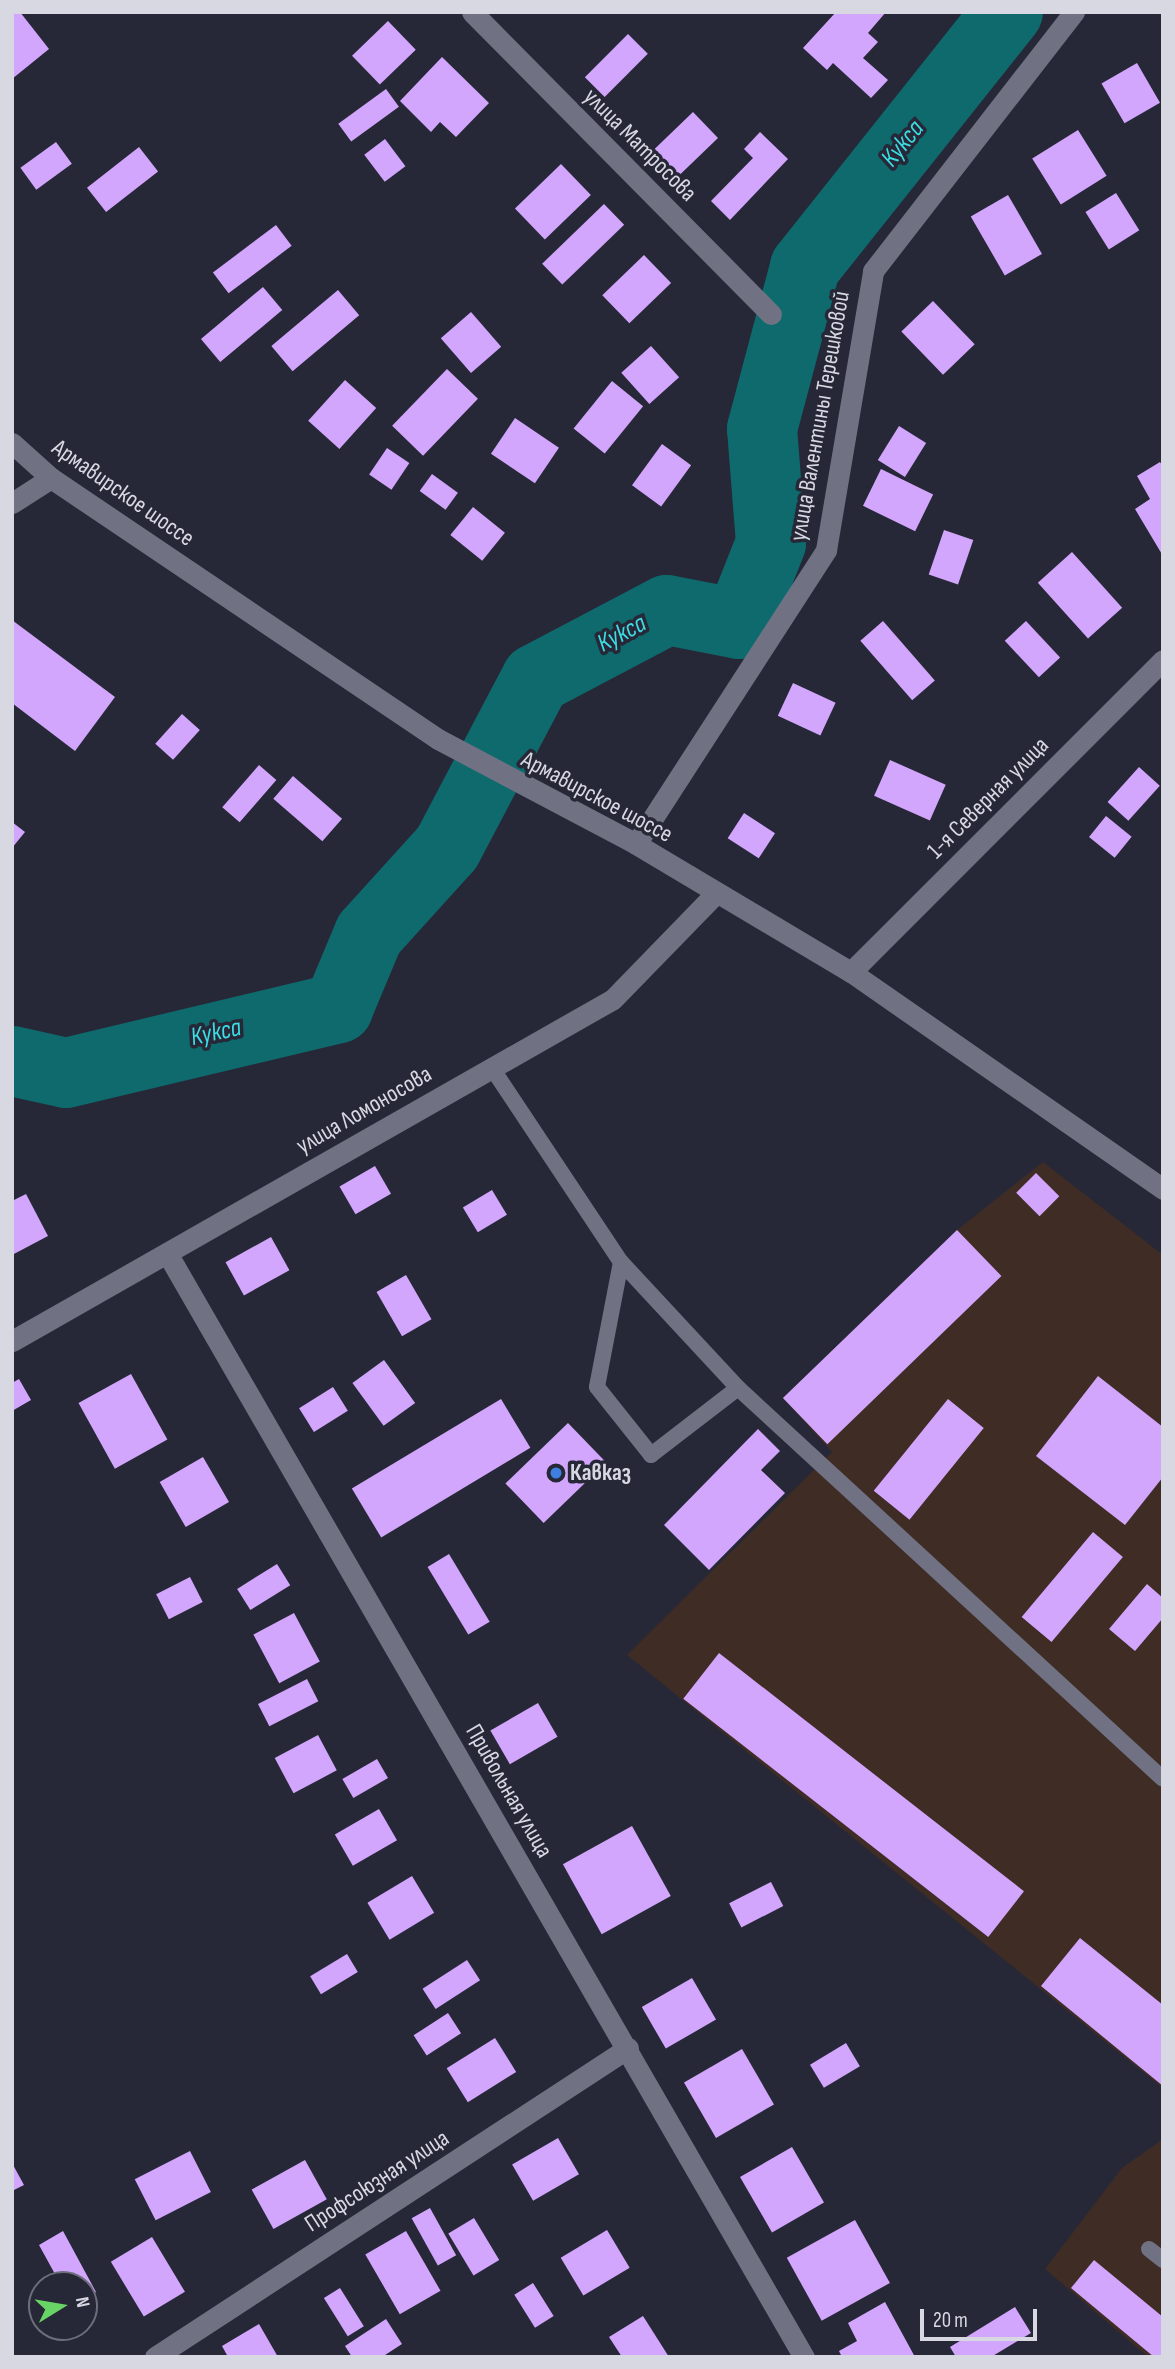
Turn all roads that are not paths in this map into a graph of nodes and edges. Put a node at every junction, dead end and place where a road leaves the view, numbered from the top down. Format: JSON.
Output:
{"nodes":[{"id":1,"x":472,"y":12,"type":"edge"},
{"id":2,"x":1074,"y":12,"type":"edge"},
{"id":3,"x":771,"y":314,"type":"dead end"},
{"id":4,"x":12,"y":443,"type":"edge"},
{"id":5,"x":51,"y":478,"type":"junction"},
{"id":6,"x":12,"y":503,"type":"edge"},
{"id":7,"x":1163,"y":660,"type":"edge"},
{"id":8,"x":636,"y":844,"type":"junction"},
{"id":9,"x":716,"y":893,"type":"junction"},
{"id":10,"x":850,"y":972,"type":"junction"},
{"id":11,"x":492,"y":1068,"type":"junction"},
{"id":12,"x":1163,"y":1189,"type":"edge"},
{"id":13,"x":167,"y":1253,"type":"junction"},
{"id":14,"x":621,"y":1262,"type":"junction"},
{"id":15,"x":12,"y":1341,"type":"edge"},
{"id":16,"x":738,"y":1388,"type":"junction"},
{"id":17,"x":1163,"y":1779,"type":"edge"},
{"id":18,"x":628,"y":2049,"type":"junction"},
{"id":19,"x":1149,"y":2249,"type":"dead end"},
{"id":20,"x":1163,"y":2260,"type":"edge"},
{"id":21,"x":155,"y":2357,"type":"edge"},
{"id":22,"x":804,"y":2357,"type":"edge"}],
"edges":[{"from":1,"to":3,"type":"street","name":"улица Матросова"},
{"from":2,"to":8,"type":"street","name":"улица Валентины Терешковой"},
{"from":4,"to":5,"type":"street","name":"Армавирское шоссе"},
{"from":5,"to":6,"type":"street"},
{"from":5,"to":8,"type":"street","name":"Армавирское шоссе"},
{"from":7,"to":10,"type":"street","name":"1-я Северная улица"},
{"from":8,"to":9,"type":"street","name":"Армавирское шоссе"},
{"from":9,"to":10,"type":"street","name":"Армавирское шоссе"},
{"from":9,"to":11,"type":"street","name":"улица Ломоносова"},
{"from":10,"to":12,"type":"street","name":"Армавирское шоссе"},
{"from":11,"to":13,"type":"street","name":"улица Ломоносова"},
{"from":11,"to":14,"type":"lane"},
{"from":13,"to":15,"type":"street","name":"улица Ломоносова"},
{"from":13,"to":18,"type":"street","name":"Привольная улица"},
{"from":14,"to":16,"type":"lane"},
{"from":14,"to":16,"type":"lane"},
{"from":16,"to":17,"type":"lane"},
{"from":18,"to":21,"type":"street","name":"Профсоюзная улица"},
{"from":18,"to":22,"type":"street","name":"Привольная улица"},
{"from":19,"to":20,"type":"lane"}]}
